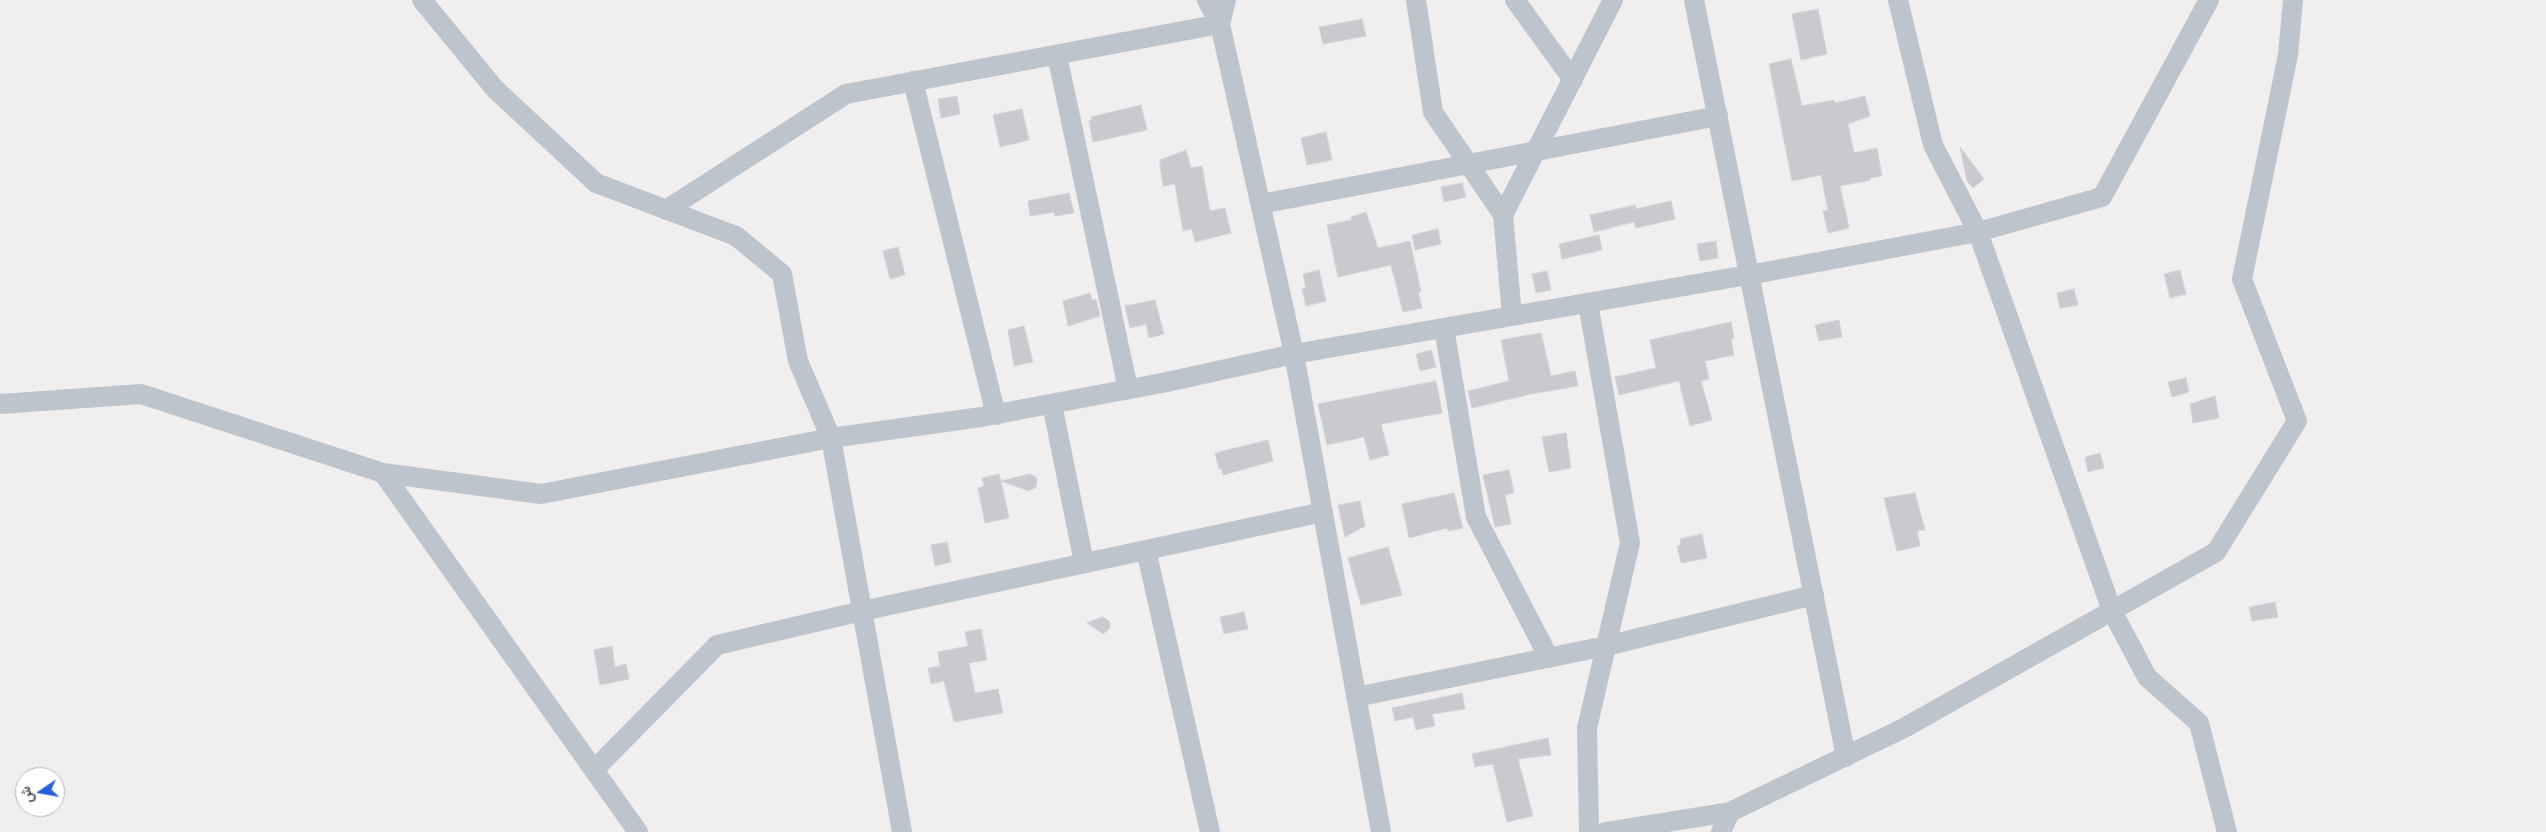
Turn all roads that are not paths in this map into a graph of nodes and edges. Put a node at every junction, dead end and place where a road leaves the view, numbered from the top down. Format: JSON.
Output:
{"nodes":[{"id":1,"x":422,"y":0,"type":"edge"},
{"id":2,"x":1207,"y":0,"type":"edge"},
{"id":3,"x":1226,"y":0,"type":"edge"},
{"id":4,"x":1416,"y":0,"type":"edge"},
{"id":5,"x":1516,"y":0,"type":"edge"},
{"id":6,"x":1613,"y":0,"type":"edge"},
{"id":7,"x":1694,"y":0,"type":"edge"},
{"id":8,"x":1898,"y":0,"type":"edge"},
{"id":9,"x":2209,"y":0,"type":"edge"},
{"id":10,"x":2293,"y":0,"type":"edge"},
{"id":11,"x":1220,"y":24,"type":"junction"},
{"id":12,"x":1057,"y":55,"type":"junction"},
{"id":13,"x":1573,"y":80,"type":"junction"},
{"id":14,"x":913,"y":81,"type":"junction"},
{"id":15,"x":1718,"y":116,"type":"junction"},
{"id":16,"x":1536,"y":151,"type":"junction"},
{"id":17,"x":1468,"y":164,"type":"junction"},
{"id":18,"x":1261,"y":204,"type":"junction"},
{"id":19,"x":666,"y":210,"type":"junction"},
{"id":20,"x":1503,"y":215,"type":"junction"},
{"id":21,"x":1978,"y":232,"type":"junction"},
{"id":22,"x":1751,"y":275,"type":"junction"},
{"id":23,"x":1588,"y":303,"type":"junction"},
{"id":24,"x":1512,"y":316,"type":"junction"},
{"id":25,"x":1444,"y":328,"type":"junction"},
{"id":26,"x":1294,"y":354,"type":"junction"},
{"id":27,"x":1128,"y":389,"type":"junction"},
{"id":28,"x":0,"y":404,"type":"edge"},
{"id":29,"x":1052,"y":404,"type":"junction"},
{"id":30,"x":996,"y":415,"type":"junction"},
{"id":31,"x":831,"y":438,"type":"junction"},
{"id":32,"x":384,"y":473,"type":"junction"},
{"id":33,"x":1323,"y":512,"type":"junction"},
{"id":34,"x":1146,"y":550,"type":"junction"},
{"id":35,"x":1084,"y":563,"type":"junction"},
{"id":36,"x":1814,"y":595,"type":"junction"},
{"id":37,"x":862,"y":611,"type":"junction"},
{"id":38,"x":2112,"y":611,"type":"junction"},
{"id":39,"x":1606,"y":646,"type":"junction"},
{"id":40,"x":1549,"y":658,"type":"junction"},
{"id":41,"x":1356,"y":697,"type":"junction"},
{"id":42,"x":1846,"y":757,"type":"junction"},
{"id":43,"x":594,"y":770,"type":"junction"},
{"id":44,"x":1730,"y":812,"type":"junction"},
{"id":45,"x":1375,"y":830,"type":"edge"},
{"id":46,"x":638,"y":832,"type":"edge"},
{"id":47,"x":902,"y":832,"type":"edge"},
{"id":48,"x":1210,"y":832,"type":"edge"},
{"id":49,"x":1589,"y":832,"type":"edge"},
{"id":50,"x":1605,"y":832,"type":"edge"},
{"id":51,"x":1721,"y":832,"type":"edge"},
{"id":52,"x":2227,"y":832,"type":"edge"}],
"edges":[{"from":1,"to":19,"type":"street"},
{"from":2,"to":11,"type":"street"},
{"from":3,"to":11,"type":"street"},
{"from":4,"to":17,"type":"street"},
{"from":5,"to":13,"type":"street"},
{"from":6,"to":13,"type":"street"},
{"from":7,"to":15,"type":"street"},
{"from":8,"to":21,"type":"street"},
{"from":9,"to":21,"type":"street"},
{"from":10,"to":38,"type":"street"},
{"from":11,"to":12,"type":"street"},
{"from":11,"to":18,"type":"street"},
{"from":12,"to":14,"type":"street"},
{"from":12,"to":27,"type":"street"},
{"from":13,"to":16,"type":"street"},
{"from":14,"to":19,"type":"street"},
{"from":14,"to":30,"type":"street"},
{"from":15,"to":16,"type":"street"},
{"from":15,"to":22,"type":"street"},
{"from":16,"to":17,"type":"street"},
{"from":16,"to":20,"type":"street"},
{"from":17,"to":18,"type":"street"},
{"from":17,"to":20,"type":"street"},
{"from":18,"to":26,"type":"street"},
{"from":19,"to":31,"type":"street"},
{"from":20,"to":24,"type":"street"},
{"from":21,"to":22,"type":"street"},
{"from":21,"to":38,"type":"street"},
{"from":22,"to":23,"type":"street"},
{"from":22,"to":36,"type":"street"},
{"from":23,"to":24,"type":"street"},
{"from":23,"to":39,"type":"street"},
{"from":24,"to":25,"type":"street"},
{"from":25,"to":26,"type":"street"},
{"from":25,"to":40,"type":"street"},
{"from":26,"to":27,"type":"street"},
{"from":26,"to":33,"type":"street"},
{"from":27,"to":29,"type":"street"},
{"from":28,"to":32,"type":"street"},
{"from":29,"to":30,"type":"street"},
{"from":29,"to":35,"type":"street"},
{"from":30,"to":31,"type":"street"},
{"from":31,"to":32,"type":"street"},
{"from":31,"to":37,"type":"street"},
{"from":32,"to":43,"type":"street"},
{"from":33,"to":34,"type":"street"},
{"from":33,"to":41,"type":"street"},
{"from":34,"to":35,"type":"street"},
{"from":34,"to":48,"type":"street"},
{"from":35,"to":37,"type":"street"},
{"from":36,"to":39,"type":"street"},
{"from":36,"to":42,"type":"street"},
{"from":37,"to":43,"type":"street"},
{"from":37,"to":47,"type":"street"},
{"from":38,"to":42,"type":"street"},
{"from":38,"to":52,"type":"street"},
{"from":39,"to":40,"type":"street"},
{"from":39,"to":49,"type":"street"},
{"from":40,"to":41,"type":"street"},
{"from":41,"to":45,"type":"street"},
{"from":42,"to":44,"type":"street"},
{"from":43,"to":46,"type":"street"},
{"from":44,"to":50,"type":"street"},
{"from":44,"to":51,"type":"street"}]}
